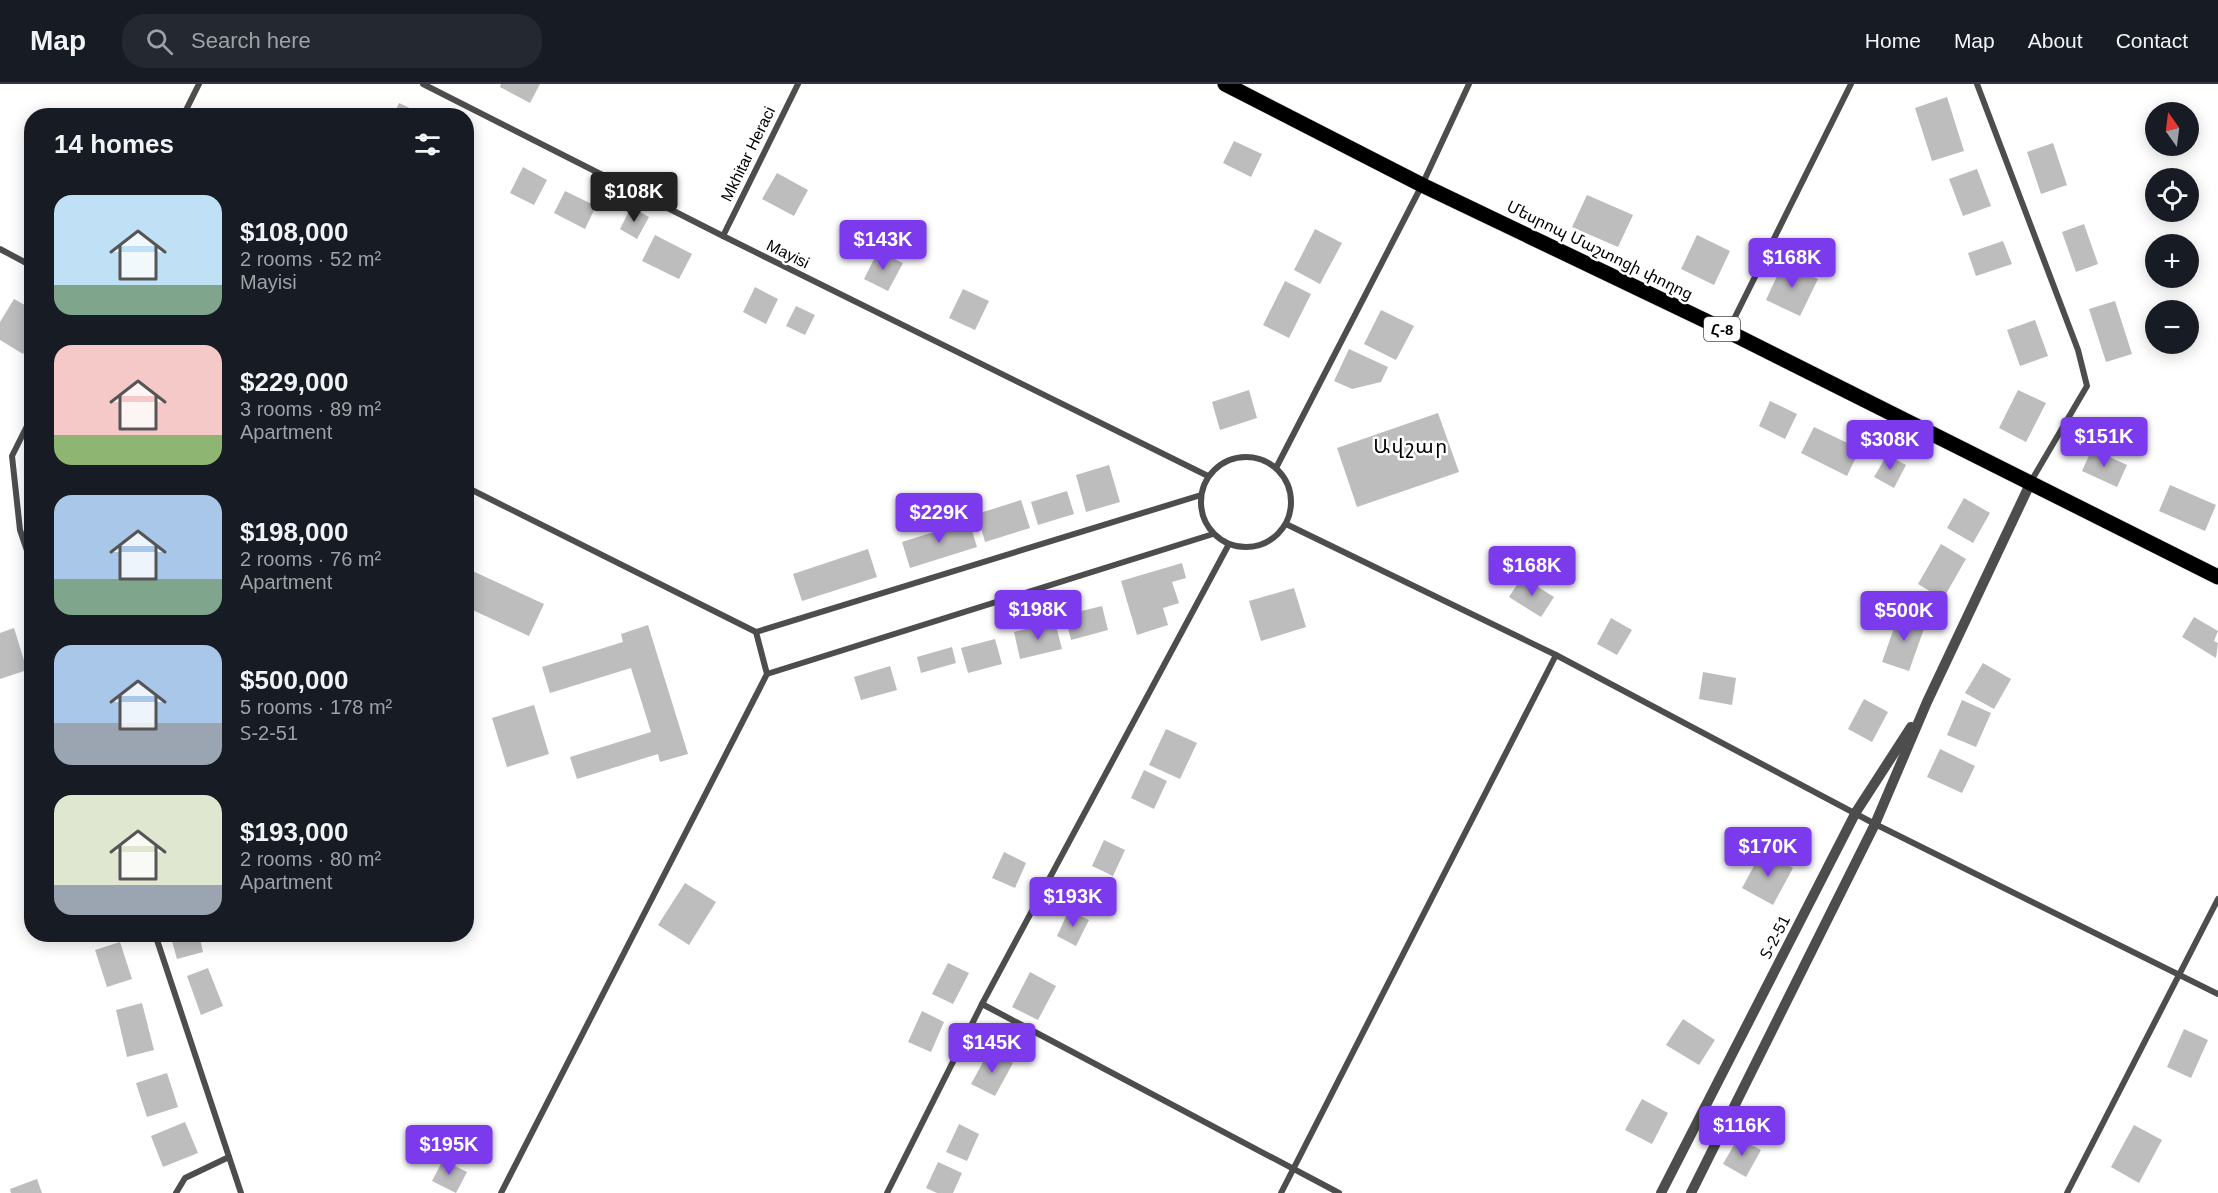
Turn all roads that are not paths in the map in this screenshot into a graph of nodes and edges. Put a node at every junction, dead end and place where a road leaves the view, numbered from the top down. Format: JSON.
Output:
{"nodes":[{"id":1,"x":199,"y":84,"type":"edge"},
{"id":2,"x":423,"y":84,"type":"edge"},
{"id":3,"x":798,"y":84,"type":"edge"},
{"id":4,"x":1226,"y":84,"type":"edge"},
{"id":5,"x":1469,"y":84,"type":"edge"},
{"id":6,"x":1851,"y":84,"type":"edge"},
{"id":7,"x":1977,"y":84,"type":"edge"},
{"id":8,"x":187,"y":108,"type":"edge"},
{"id":9,"x":470,"y":108,"type":"edge"},
{"id":10,"x":474,"y":110,"type":"edge"},
{"id":11,"x":1422,"y":185,"type":"junction"},
{"id":12,"x":723,"y":237,"type":"junction"},
{"id":13,"x":0,"y":249,"type":"edge"},
{"id":14,"x":24,"y":262,"type":"edge"},
{"id":15,"x":1727,"y":331,"type":"junction"},
{"id":16,"x":24,"y":432,"type":"edge"},
{"id":17,"x":1276,"y":468,"type":"junction"},
{"id":18,"x":1208,"y":476,"type":"junction"},
{"id":19,"x":2030,"y":484,"type":"junction"},
{"id":20,"x":474,"y":491,"type":"edge"},
{"id":21,"x":1201,"y":495,"type":"junction"},
{"id":22,"x":1286,"y":524,"type":"junction"},
{"id":23,"x":1214,"y":534,"type":"junction"},
{"id":24,"x":24,"y":542,"type":"edge"},
{"id":25,"x":1229,"y":544,"type":"junction"},
{"id":26,"x":2218,"y":577,"type":"edge"},
{"id":27,"x":756,"y":632,"type":"junction"},
{"id":28,"x":1556,"y":655,"type":"junction"},
{"id":29,"x":767,"y":674,"type":"junction"},
{"id":30,"x":1927,"y":702,"type":"junction"},
{"id":31,"x":1856,"y":812,"type":"junction"},
{"id":32,"x":1875,"y":824,"type":"junction"},
{"id":33,"x":2218,"y":899,"type":"edge"},
{"id":34,"x":158,"y":942,"type":"edge"},
{"id":35,"x":2180,"y":974,"type":"junction"},
{"id":36,"x":2218,"y":994,"type":"edge"},
{"id":37,"x":982,"y":1004,"type":"junction"},
{"id":38,"x":229,"y":1157,"type":"junction"},
{"id":39,"x":1293,"y":1168,"type":"junction"},
{"id":40,"x":176,"y":1193,"type":"edge"},
{"id":41,"x":241,"y":1193,"type":"edge"},
{"id":42,"x":501,"y":1193,"type":"edge"},
{"id":43,"x":887,"y":1193,"type":"edge"},
{"id":44,"x":1281,"y":1193,"type":"edge"},
{"id":45,"x":1339,"y":1193,"type":"edge"},
{"id":46,"x":1661,"y":1193,"type":"edge"},
{"id":47,"x":1691,"y":1193,"type":"edge"},
{"id":48,"x":2067,"y":1193,"type":"edge"}],
"edges":[{"from":1,"to":8,"type":"street"},
{"from":2,"to":9,"type":"street","name":"Mayisi"},
{"from":3,"to":12,"type":"street","name":"Mkhitar Heraci"},
{"from":4,"to":11,"type":"main road","name":"Մեսրոպ Մաշտոցի փողոց","number":"Հ-8"},
{"from":5,"to":11,"type":"street"},
{"from":6,"to":15,"type":"street"},
{"from":7,"to":19,"type":"street"},
{"from":10,"to":12,"type":"street","name":"Mayisi"},
{"from":11,"to":15,"type":"main road","name":"Մեսրոպ Մաշտոցի փողոց","number":"Հ-8"},
{"from":11,"to":17,"type":"street"},
{"from":12,"to":18,"type":"street","name":"Mayisi"},
{"from":13,"to":14,"type":"street"},
{"from":15,"to":19,"type":"main road","name":"Մեսրոպ Մաշտոցի փողոց","number":"Հ-8"},
{"from":16,"to":24,"type":"street"},
{"from":17,"to":18,"type":"street"},
{"from":17,"to":22,"type":"street"},
{"from":18,"to":21,"type":"street"},
{"from":19,"to":26,"type":"main road","name":"Մեսրոպ Մաշտոցի փողոց","number":"Հ-8"},
{"from":19,"to":30,"type":"street","name":"Տ-2-51","number":"Տ-2-51"},
{"from":20,"to":27,"type":"street"},
{"from":21,"to":23,"type":"street"},
{"from":21,"to":27,"type":"street"},
{"from":22,"to":25,"type":"street"},
{"from":22,"to":28,"type":"street"},
{"from":23,"to":25,"type":"street"},
{"from":23,"to":29,"type":"street"},
{"from":25,"to":37,"type":"street"},
{"from":27,"to":29,"type":"street"},
{"from":28,"to":31,"type":"street"},
{"from":28,"to":39,"type":"street"},
{"from":29,"to":42,"type":"street"},
{"from":30,"to":31,"type":"street","name":"Տ-2-51","number":"Տ-2-51"},
{"from":30,"to":32,"type":"street","name":"Տ-2-51","number":"Տ-2-51"},
{"from":31,"to":32,"type":"street"},
{"from":31,"to":46,"type":"street","name":"Տ-2-51","number":"Տ-2-51"},
{"from":32,"to":35,"type":"street"},
{"from":32,"to":47,"type":"street","name":"Տ-2-51","number":"Տ-2-51"},
{"from":33,"to":35,"type":"street"},
{"from":34,"to":38,"type":"street"},
{"from":35,"to":36,"type":"street"},
{"from":35,"to":48,"type":"street"},
{"from":37,"to":39,"type":"street"},
{"from":37,"to":43,"type":"street"},
{"from":38,"to":40,"type":"street"},
{"from":38,"to":41,"type":"street"},
{"from":39,"to":44,"type":"street"},
{"from":39,"to":45,"type":"street"}]}
